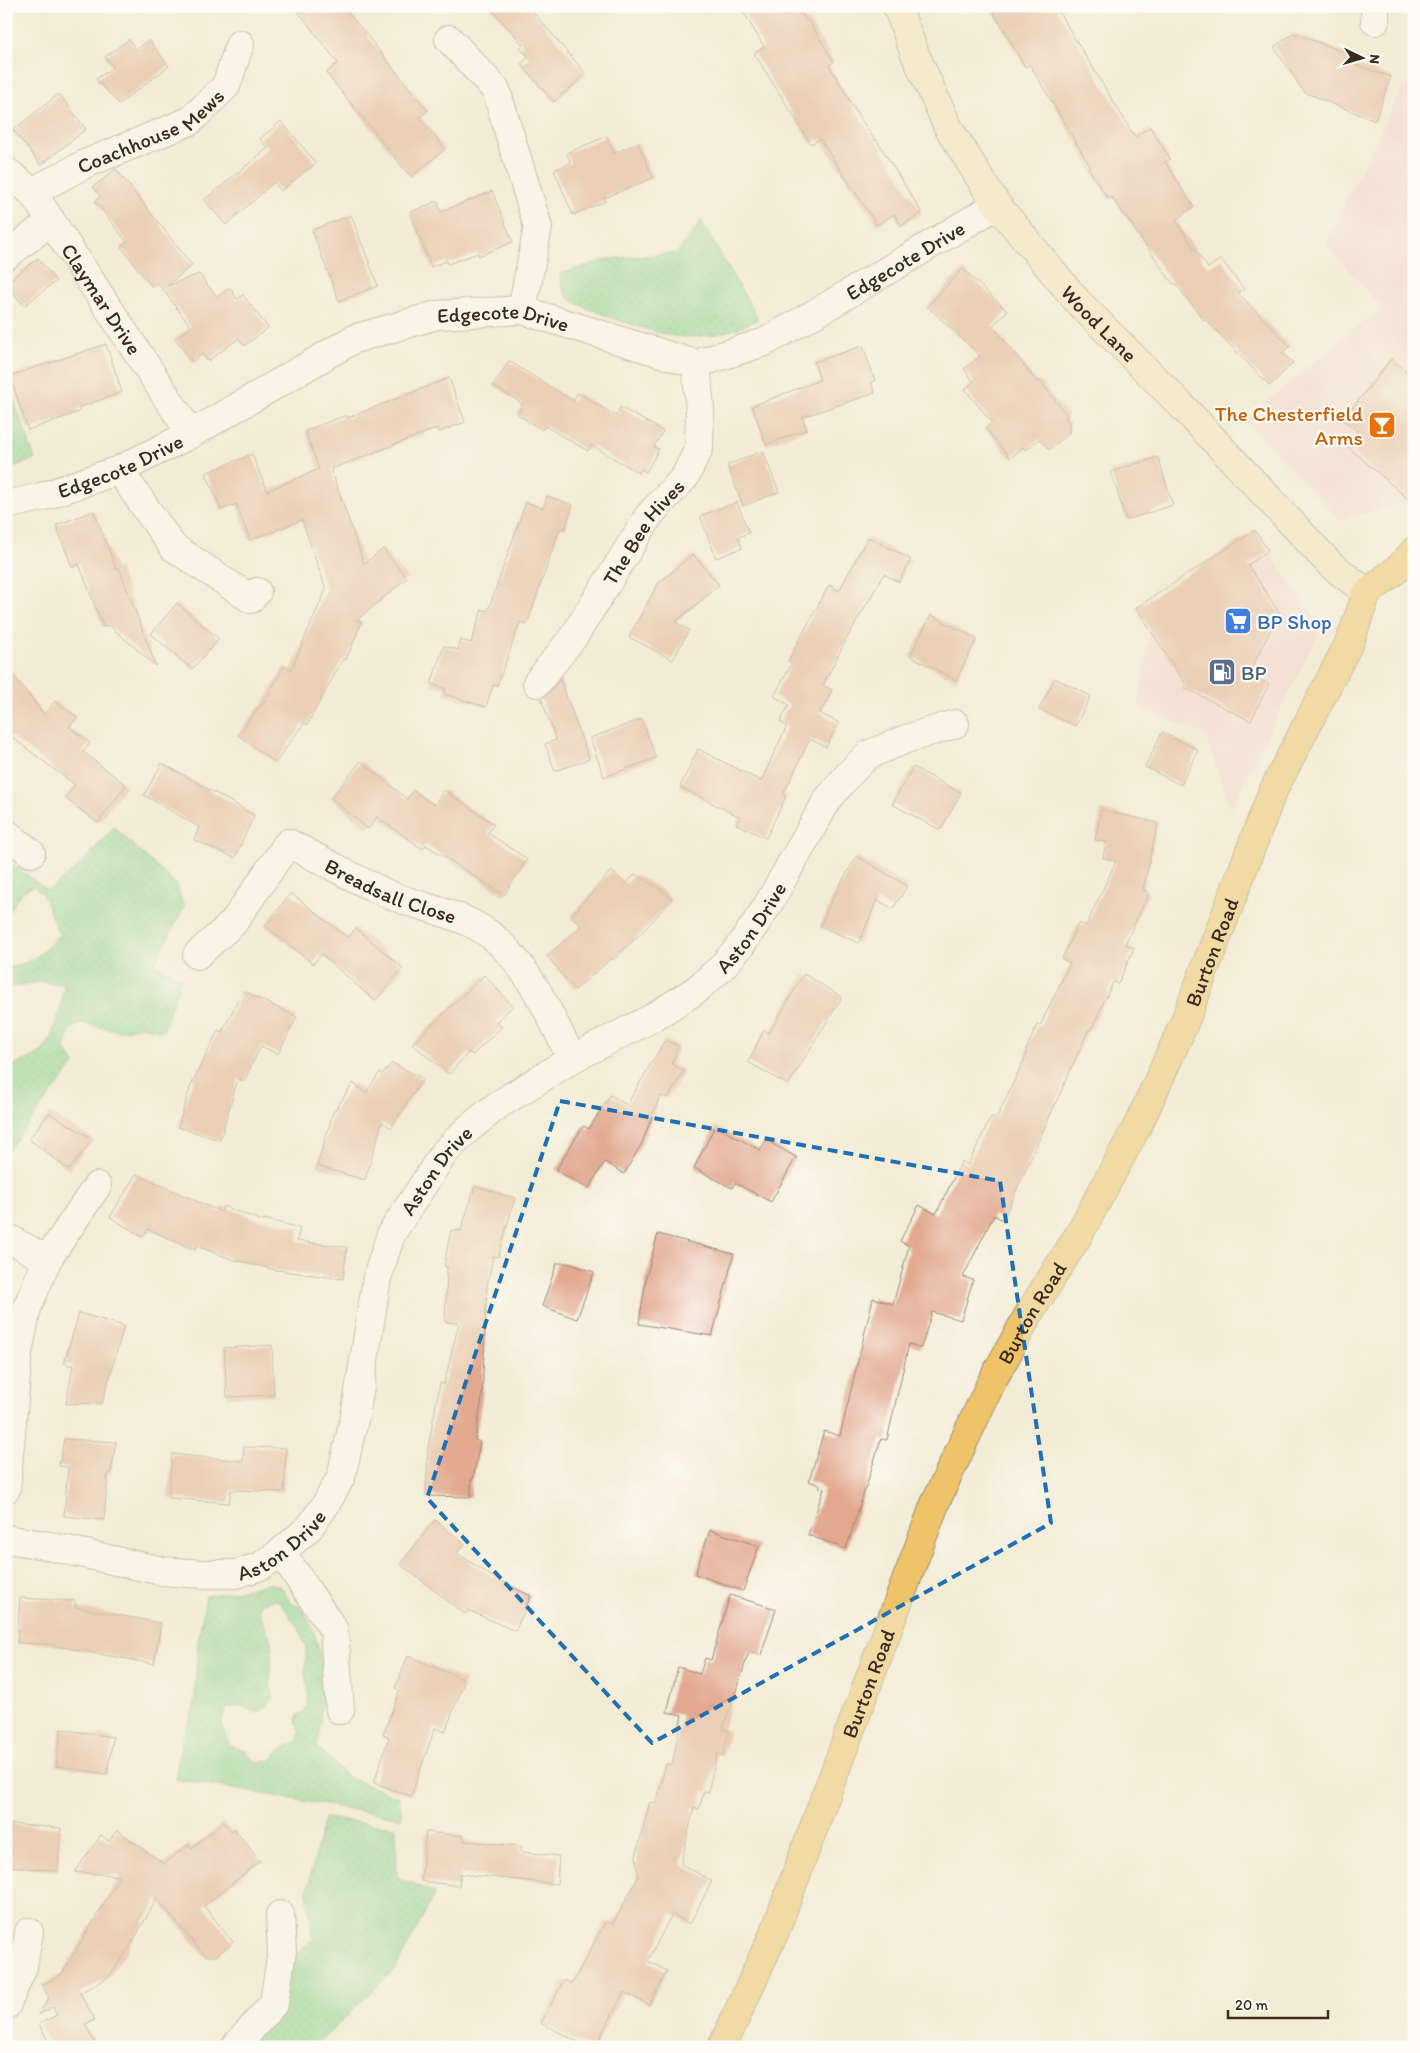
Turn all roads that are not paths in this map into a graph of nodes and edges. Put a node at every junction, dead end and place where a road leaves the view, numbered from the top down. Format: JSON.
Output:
{"nodes":[{"id":1,"x":896,"y":6,"type":"edge"},
{"id":2,"x":450,"y":39,"type":"dead end"},
{"id":3,"x":240,"y":44,"type":"dead end"},
{"id":4,"x":6,"y":172,"type":"edge"},
{"id":5,"x":32,"y":192,"type":"junction"},
{"id":6,"x":996,"y":205,"type":"junction"},
{"id":7,"x":50,"y":221,"type":"junction"},
{"id":8,"x":6,"y":256,"type":"edge"},
{"id":9,"x":522,"y":310,"type":"junction"},
{"id":10,"x":696,"y":364,"type":"junction"},
{"id":11,"x":191,"y":434,"type":"junction"},
{"id":12,"x":119,"y":470,"type":"junction"},
{"id":13,"x":6,"y":505,"type":"edge"},
{"id":14,"x":1414,"y":551,"type":"edge"},
{"id":15,"x":258,"y":592,"type":"dead end"},
{"id":16,"x":1367,"y":593,"type":"junction"},
{"id":17,"x":537,"y":683,"type":"dead end"},
{"id":18,"x":955,"y":724,"type":"dead end"},
{"id":19,"x":6,"y":833,"type":"edge"},
{"id":20,"x":32,"y":853,"type":"dead end"},
{"id":21,"x":197,"y":954,"type":"dead end"},
{"id":22,"x":572,"y":1059,"type":"junction"},
{"id":23,"x":97,"y":1186,"type":"dead end"},
{"id":24,"x":10,"y":1240,"type":"dead end"},
{"id":25,"x":46,"y":1260,"type":"junction"},
{"id":26,"x":6,"y":1489,"type":"edge"},
{"id":27,"x":6,"y":1539,"type":"edge"},
{"id":28,"x":281,"y":1552,"type":"junction"},
{"id":29,"x":340,"y":1710,"type":"dead end"},
{"id":30,"x":280,"y":1915,"type":"dead end"},
{"id":31,"x":29,"y":1932,"type":"dead end"},
{"id":32,"x":6,"y":2006,"type":"edge"},
{"id":33,"x":235,"y":2047,"type":"edge"},
{"id":34,"x":722,"y":2047,"type":"edge"}],
"edges":[{"from":1,"to":6,"type":"street","name":"Wood Lane"},
{"from":2,"to":9,"type":"street"},
{"from":3,"to":5,"type":"street","name":"Coachhouse Mews"},
{"from":4,"to":5,"type":"street","name":"Claymar Drive"},
{"from":5,"to":7,"type":"street","name":"Claymar Drive"},
{"from":6,"to":10,"type":"street","name":"Edgecote Drive"},
{"from":6,"to":16,"type":"street","name":"Wood Lane"},
{"from":7,"to":8,"type":"street"},
{"from":7,"to":11,"type":"street","name":"Claymar Drive"},
{"from":9,"to":10,"type":"street","name":"Edgecote Drive"},
{"from":9,"to":11,"type":"street","name":"Edgecote Drive"},
{"from":10,"to":17,"type":"street","name":"The Bee Hives"},
{"from":11,"to":12,"type":"street","name":"Edgecote Drive"},
{"from":12,"to":13,"type":"street","name":"Edgecote Drive"},
{"from":12,"to":15,"type":"street"},
{"from":14,"to":16,"type":"highway"},
{"from":16,"to":34,"type":"highway","name":"Burton Road"},
{"from":18,"to":22,"type":"street","name":"Aston Drive"},
{"from":19,"to":20,"type":"street"},
{"from":21,"to":22,"type":"street","name":"Breadsall Close"},
{"from":22,"to":28,"type":"street","name":"Aston Drive"},
{"from":23,"to":25,"type":"street"},
{"from":24,"to":25,"type":"street"},
{"from":25,"to":26,"type":"street"},
{"from":27,"to":28,"type":"street","name":"Aston Drive"},
{"from":28,"to":29,"type":"street"},
{"from":30,"to":33,"type":"street"},
{"from":31,"to":32,"type":"street"}]}
